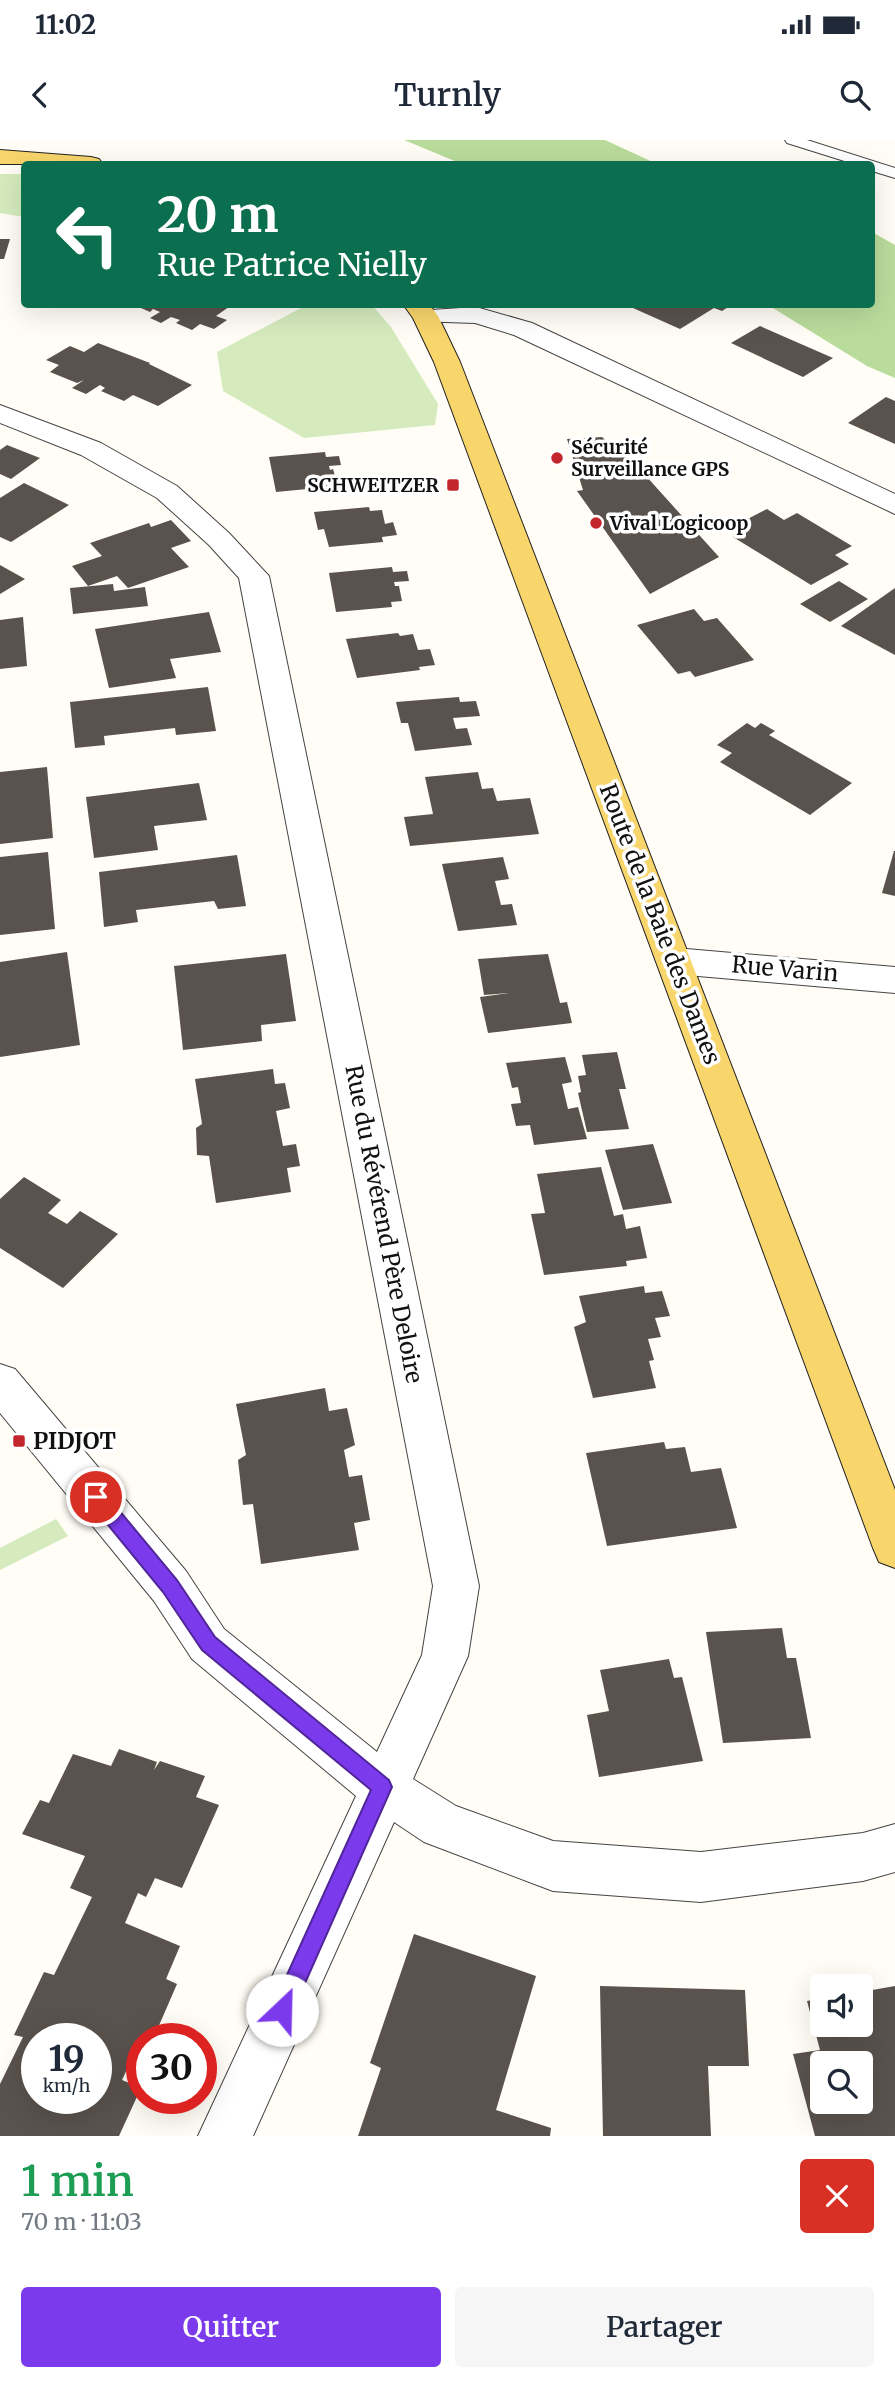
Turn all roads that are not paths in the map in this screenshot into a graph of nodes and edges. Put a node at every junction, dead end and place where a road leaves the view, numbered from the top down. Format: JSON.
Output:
{"nodes":[{"id":1,"x":792,"y":140,"type":"edge"},
{"id":2,"x":0,"y":157,"type":"edge"},
{"id":3,"x":52,"y":161,"type":"edge"},
{"id":4,"x":858,"y":161,"type":"edge"},
{"id":5,"x":875,"y":167,"type":"edge"},
{"id":6,"x":895,"y":173,"type":"edge"},
{"id":7,"x":420,"y":310,"type":"edge"},
{"id":8,"x":0,"y":413,"type":"edge"},
{"id":9,"x":895,"y":505,"type":"edge"},
{"id":10,"x":675,"y":961,"type":"junction"},
{"id":11,"x":895,"y":980,"type":"edge"},
{"id":12,"x":0,"y":1382,"type":"edge"},
{"id":13,"x":895,"y":1548,"type":"edge"},
{"id":14,"x":382,"y":1787,"type":"junction"},
{"id":15,"x":895,"y":1848,"type":"edge"},
{"id":16,"x":225,"y":2136,"type":"edge"}],
"edges":[{"from":1,"to":4,"type":"lane"},
{"from":2,"to":3,"type":"main road"},
{"from":5,"to":6,"type":"lane"},
{"from":7,"to":9,"type":"street"},
{"from":7,"to":10,"type":"main road","name":"Route de la Baie des Dames"},
{"from":8,"to":14,"type":"street","name":"Rue du Révérend Père Deloire"},
{"from":10,"to":11,"type":"street","name":"Rue Varin"},
{"from":10,"to":13,"type":"main road","name":"Route de la Baie des Dames"},
{"from":12,"to":14,"type":"street"},
{"from":14,"to":15,"type":"street"},
{"from":14,"to":16,"type":"street","name":"Rue du Révérend Père Deloire"}]}
